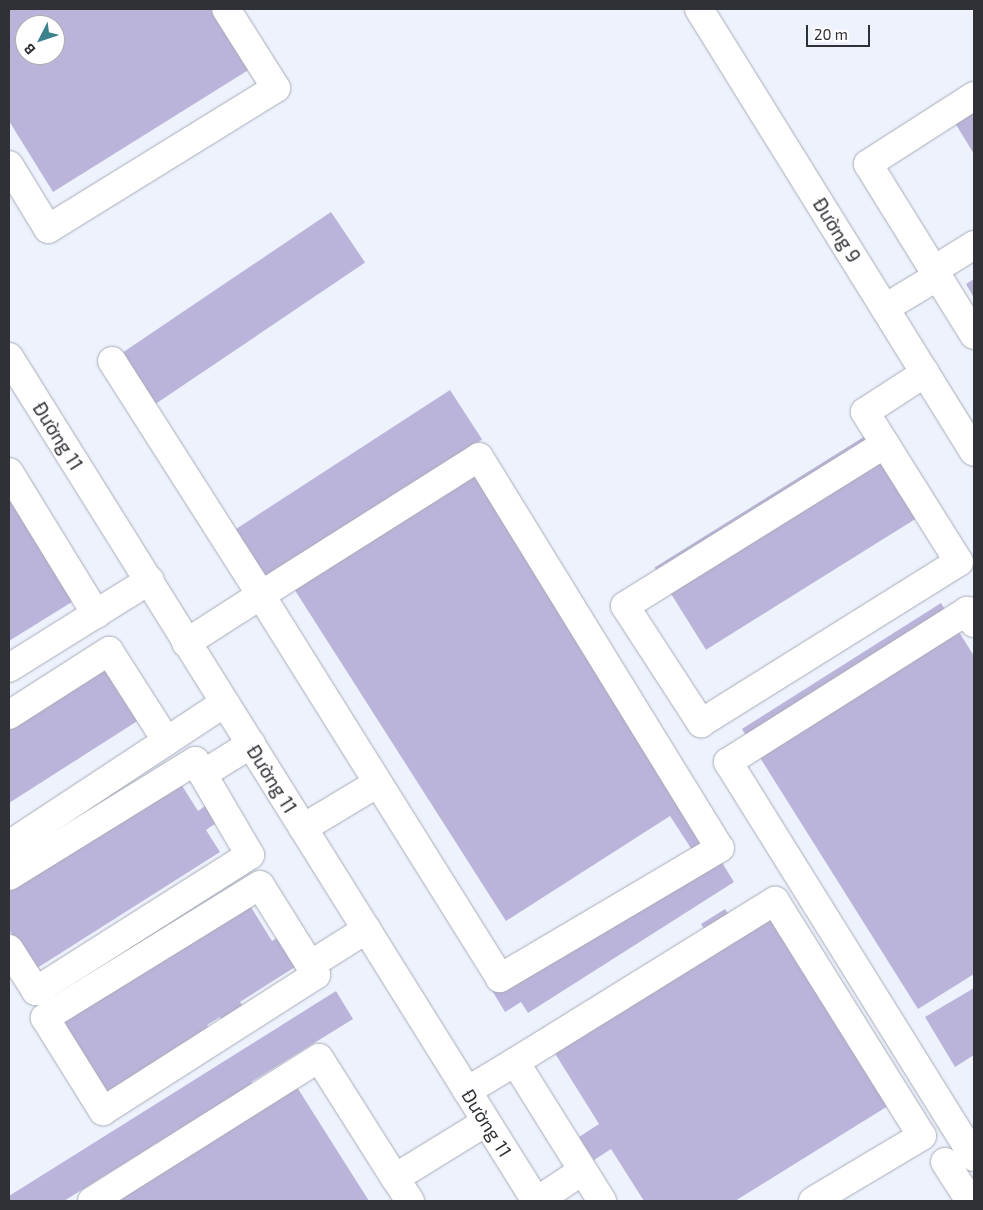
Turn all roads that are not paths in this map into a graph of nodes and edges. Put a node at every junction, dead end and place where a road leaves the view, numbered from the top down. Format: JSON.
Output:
{"nodes":[{"id":1,"x":226,"y":9,"type":"edge"},
{"id":2,"x":699,"y":9,"type":"edge"},
{"id":3,"x":974,"y":96,"type":"edge"},
{"id":4,"x":9,"y":165,"type":"edge"},
{"id":5,"x":974,"y":245,"type":"edge"},
{"id":6,"x":936,"y":273,"type":"junction"},
{"id":7,"x":885,"y":308,"type":"junction"},
{"id":8,"x":974,"y":334,"type":"edge"},
{"id":9,"x":9,"y":358,"type":"edge"},
{"id":10,"x":112,"y":361,"type":"dead end"},
{"id":11,"x":925,"y":373,"type":"junction"},
{"id":12,"x":885,"y":444,"type":"junction"},
{"id":13,"x":974,"y":452,"type":"edge"},
{"id":14,"x":9,"y":472,"type":"edge"},
{"id":15,"x":150,"y":580,"type":"junction"},
{"id":16,"x":261,"y":595,"type":"junction"},
{"id":17,"x":96,"y":614,"type":"junction"},
{"id":18,"x":974,"y":623,"type":"edge"},
{"id":19,"x":186,"y":643,"type":"junction"},
{"id":20,"x":9,"y":668,"type":"edge"},
{"id":21,"x":224,"y":703,"type":"junction"},
{"id":22,"x":9,"y":715,"type":"edge"},
{"id":23,"x":166,"y":740,"type":"junction"},
{"id":24,"x":251,"y":744,"type":"junction"},
{"id":25,"x":203,"y":774,"type":"junction"},
{"id":26,"x":378,"y":783,"type":"junction"},
{"id":27,"x":303,"y":828,"type":"junction"},
{"id":28,"x":9,"y":845,"type":"edge"},
{"id":29,"x":9,"y":876,"type":"edge"},
{"id":30,"x":367,"y":929,"type":"junction"},
{"id":31,"x":9,"y":949,"type":"edge"},
{"id":32,"x":310,"y":965,"type":"junction"},
{"id":33,"x":515,"y":1062,"type":"junction"},
{"id":34,"x":467,"y":1091,"type":"junction"},
{"id":35,"x":486,"y":1122,"type":"junction"},
{"id":36,"x":974,"y":1157,"type":"edge"},
{"id":37,"x":945,"y":1162,"type":"dead end"},
{"id":38,"x":582,"y":1171,"type":"junction"},
{"id":39,"x":395,"y":1178,"type":"junction"},
{"id":40,"x":92,"y":1201,"type":"edge"},
{"id":41,"x":410,"y":1201,"type":"edge"},
{"id":42,"x":536,"y":1201,"type":"edge"},
{"id":43,"x":602,"y":1201,"type":"edge"},
{"id":44,"x":813,"y":1201,"type":"edge"},
{"id":45,"x":970,"y":1201,"type":"edge"}],
"edges":[{"from":1,"to":4,"type":"street"},
{"from":2,"to":7,"type":"street","name":"Đường 9"},
{"from":3,"to":6,"type":"street"},
{"from":5,"to":6,"type":"street"},
{"from":6,"to":7,"type":"street"},
{"from":6,"to":8,"type":"street"},
{"from":7,"to":11,"type":"street","name":"Đường 9"},
{"from":9,"to":15,"type":"street","name":"Đường 11"},
{"from":10,"to":16,"type":"street"},
{"from":11,"to":12,"type":"street"},
{"from":11,"to":13,"type":"street","name":"Đường 9"},
{"from":12,"to":12,"type":"street"},
{"from":14,"to":17,"type":"street"},
{"from":15,"to":17,"type":"street"},
{"from":15,"to":19,"type":"street","name":"Đường 11"},
{"from":16,"to":19,"type":"street"},
{"from":16,"to":26,"type":"street"},
{"from":16,"to":26,"type":"street"},
{"from":17,"to":20,"type":"street"},
{"from":18,"to":36,"type":"street"},
{"from":19,"to":21,"type":"street","name":"Đường 11"},
{"from":21,"to":23,"type":"street"},
{"from":21,"to":24,"type":"street","name":"Đường 11"},
{"from":22,"to":23,"type":"street"},
{"from":23,"to":28,"type":"street"},
{"from":24,"to":25,"type":"street"},
{"from":24,"to":27,"type":"street","name":"Đường 11"},
{"from":25,"to":29,"type":"street"},
{"from":25,"to":31,"type":"street"},
{"from":26,"to":27,"type":"street"},
{"from":27,"to":30,"type":"street","name":"Đường 11"},
{"from":30,"to":32,"type":"street"},
{"from":30,"to":34,"type":"street","name":"Đường 11"},
{"from":32,"to":32,"type":"street"},
{"from":33,"to":34,"type":"street"},
{"from":33,"to":38,"type":"street"},
{"from":33,"to":44,"type":"street"},
{"from":34,"to":35,"type":"street","name":"Đường 11"},
{"from":35,"to":39,"type":"street"},
{"from":35,"to":42,"type":"street","name":"Đường 11"},
{"from":37,"to":45,"type":"street"},
{"from":38,"to":42,"type":"street"},
{"from":38,"to":43,"type":"street"},
{"from":39,"to":40,"type":"street"},
{"from":39,"to":41,"type":"street"}]}
